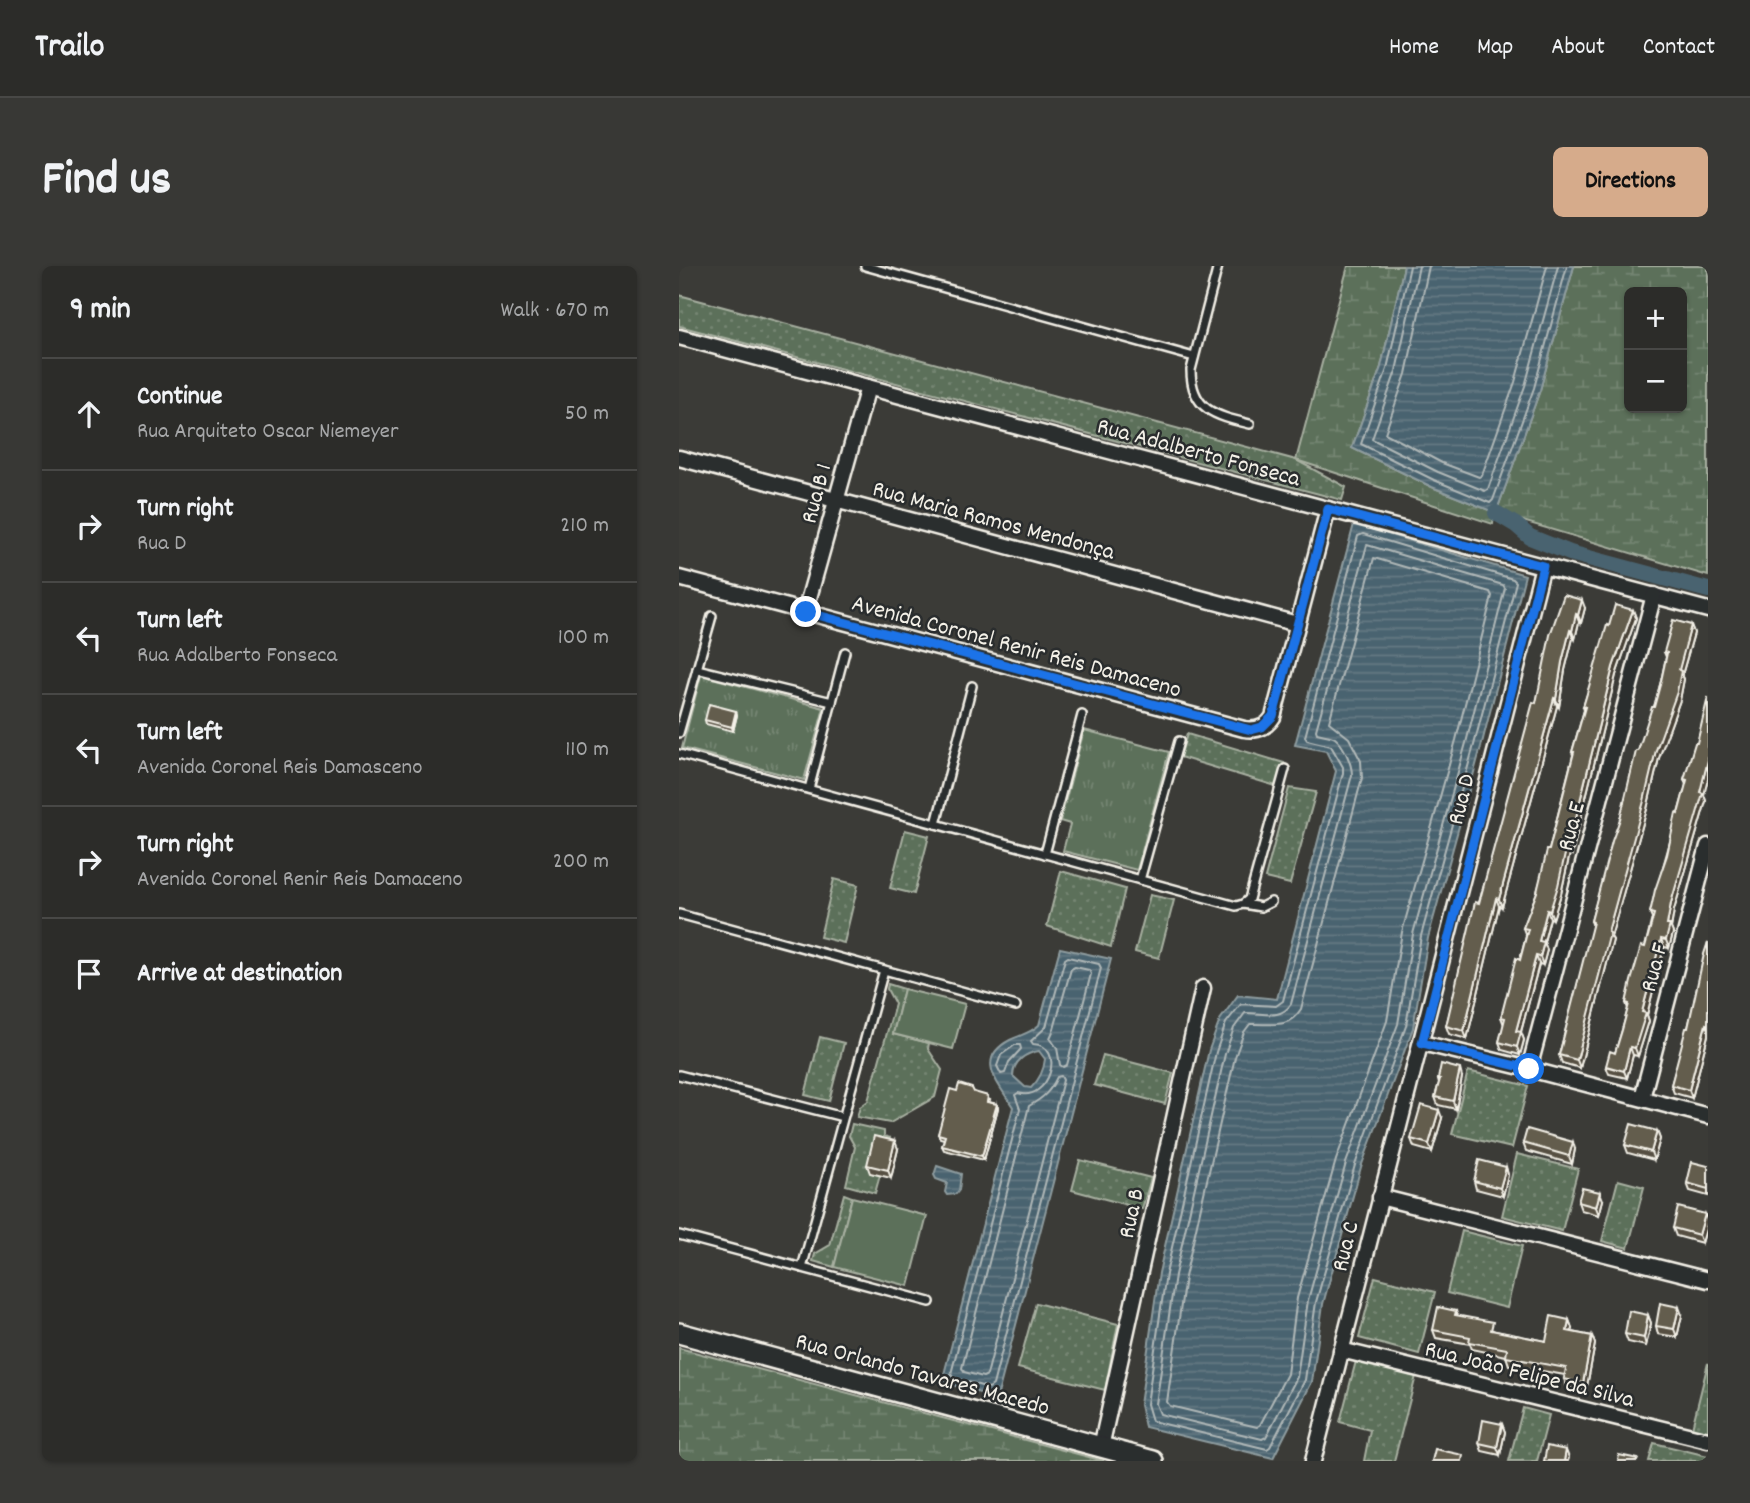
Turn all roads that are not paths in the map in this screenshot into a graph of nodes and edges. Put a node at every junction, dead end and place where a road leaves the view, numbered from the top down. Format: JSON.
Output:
{"nodes":[{"id":1,"x":865,"y":266,"type":"edge"},
{"id":2,"x":1218,"y":266,"type":"edge"},
{"id":3,"x":875,"y":267,"type":"edge"},
{"id":4,"x":679,"y":337,"type":"edge"},
{"id":5,"x":1194,"y":357,"type":"junction"},
{"id":6,"x":868,"y":387,"type":"junction"},
{"id":7,"x":1250,"y":424,"type":"dead end"},
{"id":8,"x":679,"y":458,"type":"edge"},
{"id":9,"x":837,"y":500,"type":"junction"},
{"id":10,"x":1328,"y":509,"type":"junction"},
{"id":11,"x":1543,"y":566,"type":"junction"},
{"id":12,"x":679,"y":578,"type":"edge"},
{"id":13,"x":1654,"y":595,"type":"junction"},
{"id":14,"x":1708,"y":610,"type":"edge"},
{"id":15,"x":806,"y":612,"type":"junction"},
{"id":16,"x":712,"y":616,"type":"dead end"},
{"id":17,"x":1297,"y":624,"type":"junction"},
{"id":18,"x":845,"y":652,"type":"dead end"},
{"id":19,"x":697,"y":668,"type":"junction"},
{"id":20,"x":972,"y":686,"type":"dead end"},
{"id":21,"x":832,"y":702,"type":"junction"},
{"id":22,"x":1082,"y":715,"type":"dead end"},
{"id":23,"x":679,"y":733,"type":"edge"},
{"id":24,"x":1179,"y":741,"type":"dead end"},
{"id":25,"x":679,"y":754,"type":"edge"},
{"id":26,"x":1285,"y":769,"type":"dead end"},
{"id":27,"x":809,"y":789,"type":"junction"},
{"id":28,"x":936,"y":824,"type":"junction"},
{"id":29,"x":1708,"y":846,"type":"edge"},
{"id":30,"x":1045,"y":854,"type":"junction"},
{"id":31,"x":1140,"y":880,"type":"junction"},
{"id":32,"x":1271,"y":902,"type":"dead end"},
{"id":33,"x":1243,"y":904,"type":"junction"},
{"id":34,"x":679,"y":914,"type":"edge"},
{"id":35,"x":884,"y":970,"type":"junction"},
{"id":36,"x":1203,"y":988,"type":"dead end"},
{"id":37,"x":1016,"y":1006,"type":"dead end"},
{"id":38,"x":1422,"y":1043,"type":"junction"},
{"id":39,"x":1529,"y":1069,"type":"junction"},
{"id":40,"x":679,"y":1075,"type":"edge"},
{"id":41,"x":1642,"y":1098,"type":"junction"},
{"id":42,"x":1708,"y":1116,"type":"edge"},
{"id":43,"x":843,"y":1117,"type":"junction"},
{"id":44,"x":1380,"y":1197,"type":"junction"},
{"id":45,"x":679,"y":1235,"type":"edge"},
{"id":46,"x":802,"y":1268,"type":"junction"},
{"id":47,"x":1708,"y":1280,"type":"edge"},
{"id":48,"x":930,"y":1302,"type":"dead end"},
{"id":49,"x":679,"y":1333,"type":"edge"},
{"id":50,"x":1341,"y":1350,"type":"junction"},
{"id":51,"x":1708,"y":1440,"type":"edge"},
{"id":52,"x":1101,"y":1447,"type":"junction"},
{"id":53,"x":1153,"y":1461,"type":"edge"},
{"id":54,"x":1313,"y":1461,"type":"edge"}],
"edges":[{"from":1,"to":3,"type":"lane"},
{"from":2,"to":5,"type":"lane"},
{"from":3,"to":5,"type":"lane"},
{"from":4,"to":6,"type":"street","name":"Rua Adalberto Fonseca"},
{"from":5,"to":7,"type":"lane"},
{"from":6,"to":9,"type":"street","name":"Rua B 1"},
{"from":6,"to":10,"type":"street","name":"Rua Adalberto Fonseca"},
{"from":8,"to":9,"type":"street","name":"Rua Maria Ramos Mendonça"},
{"from":9,"to":15,"type":"street","name":"Rua B 1"},
{"from":9,"to":17,"type":"street","name":"Rua Maria Ramos Mendonça"},
{"from":10,"to":11,"type":"street","name":"Rua Adalberto Fonseca"},
{"from":10,"to":17,"type":"street"},
{"from":11,"to":13,"type":"street","name":"Rua Adalberto Fonseca"},
{"from":11,"to":38,"type":"street","name":"Rua D"},
{"from":12,"to":15,"type":"street","name":"Avenida Coronel Renir Reis Damaceno"},
{"from":13,"to":14,"type":"street","name":"Rua Adalberto Fonseca"},
{"from":13,"to":39,"type":"street","name":"Rua E"},
{"from":15,"to":17,"type":"street","name":"Avenida Coronel Renir Reis Damaceno"},
{"from":16,"to":19,"type":"lane"},
{"from":18,"to":21,"type":"lane"},
{"from":19,"to":21,"type":"lane"},
{"from":19,"to":23,"type":"lane"},
{"from":20,"to":28,"type":"lane"},
{"from":21,"to":27,"type":"lane"},
{"from":22,"to":30,"type":"lane"},
{"from":24,"to":31,"type":"lane"},
{"from":25,"to":27,"type":"lane"},
{"from":26,"to":33,"type":"lane"},
{"from":27,"to":28,"type":"lane"},
{"from":28,"to":30,"type":"lane"},
{"from":29,"to":41,"type":"street","name":"Rua F"},
{"from":30,"to":31,"type":"lane"},
{"from":31,"to":33,"type":"lane"},
{"from":32,"to":33,"type":"lane"},
{"from":34,"to":35,"type":"lane"},
{"from":35,"to":37,"type":"lane"},
{"from":35,"to":43,"type":"lane"},
{"from":36,"to":52,"type":"street","name":"Rua B"},
{"from":38,"to":39,"type":"street"},
{"from":38,"to":44,"type":"street","name":"Rua C"},
{"from":39,"to":41,"type":"street"},
{"from":40,"to":43,"type":"lane"},
{"from":41,"to":42,"type":"street"},
{"from":43,"to":46,"type":"lane"},
{"from":44,"to":47,"type":"street"},
{"from":44,"to":50,"type":"street","name":"Rua C"},
{"from":45,"to":46,"type":"lane"},
{"from":46,"to":48,"type":"lane"},
{"from":49,"to":52,"type":"street","name":"Rua Orlando Tavares Macedo"},
{"from":50,"to":51,"type":"street","name":"Rua João Felipe da Silva"},
{"from":50,"to":54,"type":"street","name":"Rua C"},
{"from":52,"to":53,"type":"street","name":"Rua Orlando Tavares Macedo"}]}
